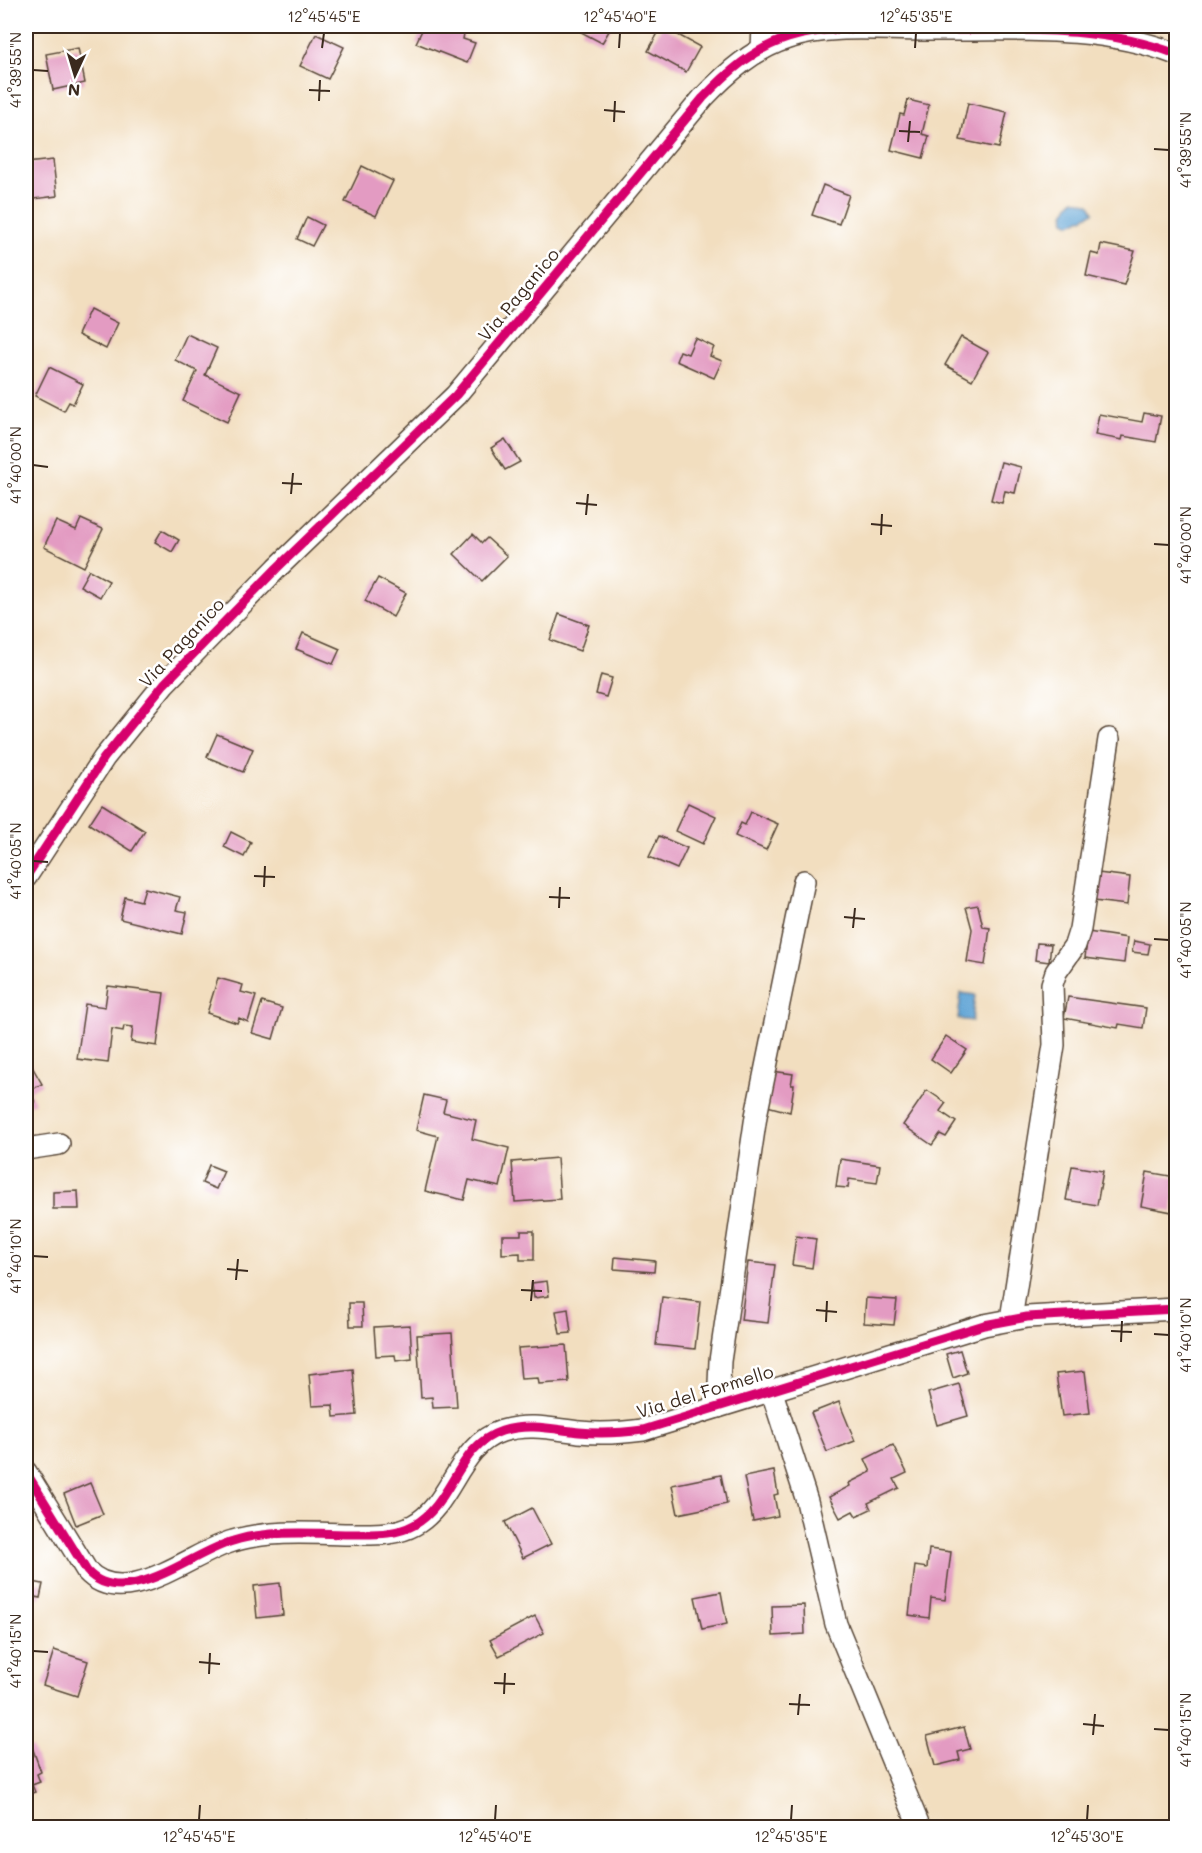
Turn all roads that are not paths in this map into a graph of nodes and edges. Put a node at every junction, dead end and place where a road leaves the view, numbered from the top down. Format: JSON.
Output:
{"nodes":[{"id":1,"x":763,"y":26,"type":"edge"},
{"id":2,"x":953,"y":28,"type":"edge"},
{"id":3,"x":762,"y":49,"type":"junction"},
{"id":4,"x":1176,"y":54,"type":"edge"},
{"id":5,"x":1108,"y":739,"type":"dead end"},
{"id":6,"x":26,"y":877,"type":"edge"},
{"id":7,"x":804,"y":881,"type":"dead end"},
{"id":8,"x":59,"y":1144,"type":"dead end"},
{"id":9,"x":26,"y":1149,"type":"edge"},
{"id":10,"x":1176,"y":1309,"type":"edge"},
{"id":11,"x":1011,"y":1319,"type":"junction"},
{"id":12,"x":771,"y":1389,"type":"junction"},
{"id":13,"x":718,"y":1407,"type":"junction"},
{"id":14,"x":26,"y":1472,"type":"edge"},
{"id":15,"x":920,"y":1827,"type":"edge"}],
"edges":[{"from":1,"to":3,"type":"street"},
{"from":2,"to":3,"type":"street","name":"Via Paganico"},
{"from":2,"to":4,"type":"street","name":"Via Paganico"},
{"from":3,"to":6,"type":"street","name":"Via Paganico"},
{"from":5,"to":11,"type":"street"},
{"from":7,"to":13,"type":"street"},
{"from":8,"to":9,"type":"street"},
{"from":10,"to":11,"type":"street","name":"Via del Formello"},
{"from":11,"to":12,"type":"street","name":"Via del Formello"},
{"from":12,"to":13,"type":"street","name":"Via del Formello"},
{"from":12,"to":15,"type":"street"},
{"from":13,"to":14,"type":"street","name":"Via del Formello"}]}
